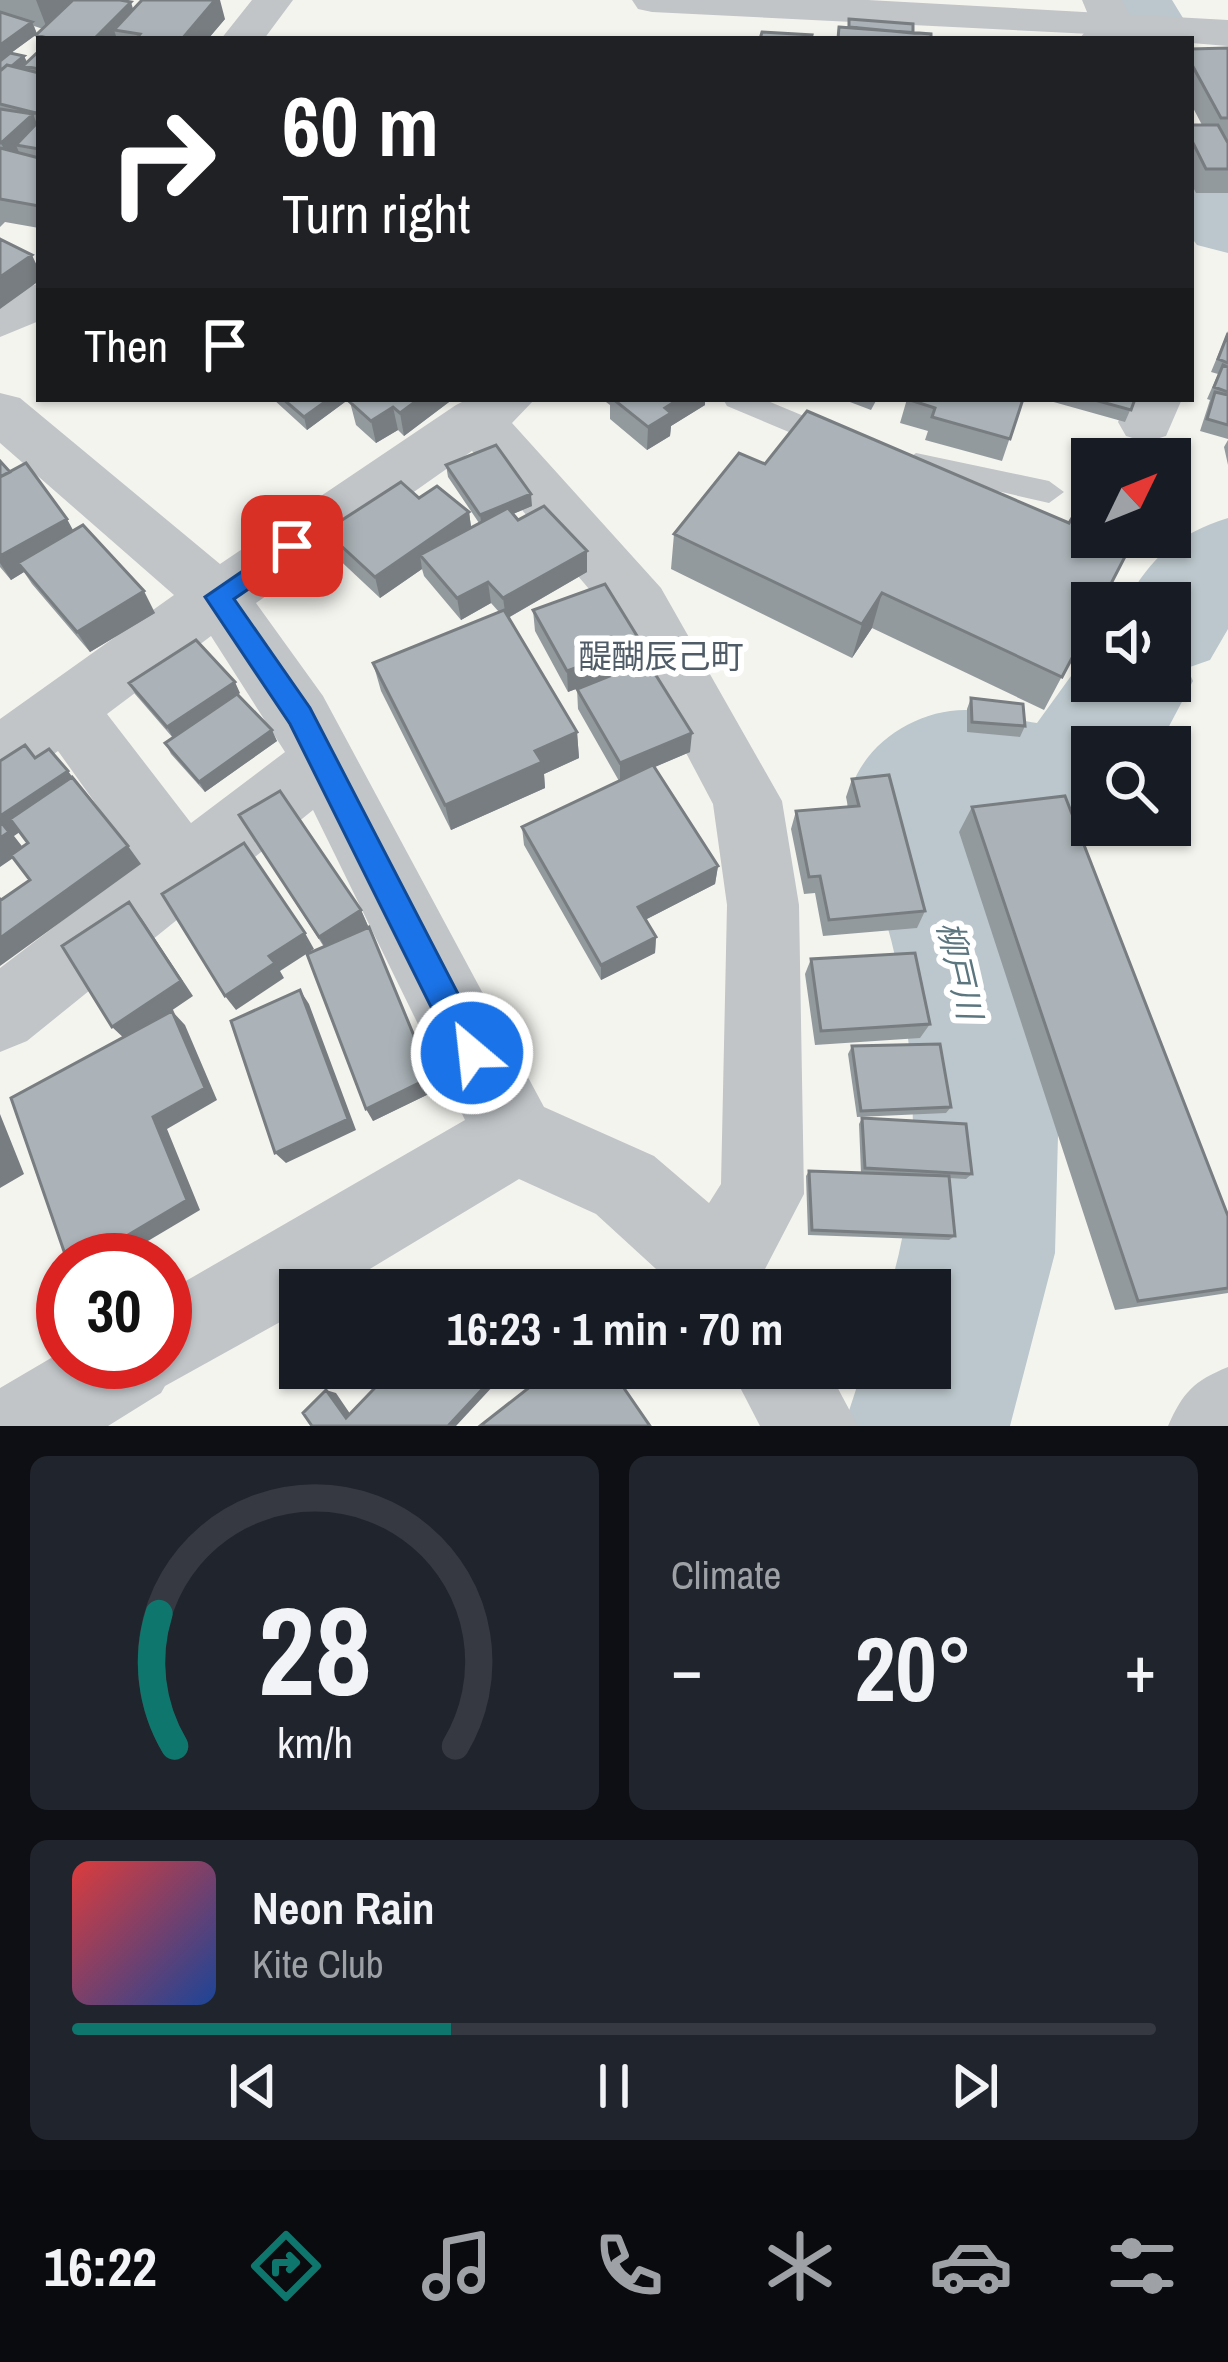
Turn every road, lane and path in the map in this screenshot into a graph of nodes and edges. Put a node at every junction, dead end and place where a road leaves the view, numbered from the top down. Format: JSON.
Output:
{"nodes":[{"id":1,"x":273,"y":0,"type":"edge"},
{"id":2,"x":652,"y":0,"type":"edge"},
{"id":3,"x":1105,"y":22,"type":"edge"},
{"id":4,"x":1228,"y":34,"type":"edge"},
{"id":5,"x":244,"y":36,"type":"edge"},
{"id":6,"x":36,"y":302,"type":"edge"},
{"id":7,"x":0,"y":320,"type":"edge"},
{"id":8,"x":744,"y":402,"type":"edge"},
{"id":9,"x":492,"y":409,"type":"edge"},
{"id":10,"x":0,"y":412,"type":"edge"},
{"id":11,"x":1048,"y":492,"type":"dead end"},
{"id":12,"x":218,"y":597,"type":"junction"},
{"id":13,"x":66,"y":710,"type":"junction"},
{"id":14,"x":0,"y":755,"type":"edge"},
{"id":15,"x":321,"y":763,"type":"junction"},
{"id":16,"x":183,"y":868,"type":"junction"},
{"id":17,"x":0,"y":1015,"type":"edge"},
{"id":18,"x":515,"y":1136,"type":"junction"},
{"id":19,"x":714,"y":1269,"type":"edge"},
{"id":20,"x":729,"y":1269,"type":"edge"},
{"id":21,"x":192,"y":1326,"type":"edge"},
{"id":22,"x":84,"y":1389,"type":"edge"},
{"id":23,"x":789,"y":1389,"type":"edge"},
{"id":24,"x":1228,"y":1412,"type":"edge"},
{"id":25,"x":22,"y":1426,"type":"edge"},
{"id":26,"x":812,"y":1426,"type":"edge"},
{"id":27,"x":1214,"y":1426,"type":"edge"}],
"edges":[{"from":1,"to":5,"type":"street"},
{"from":2,"to":3,"type":"street"},
{"from":3,"to":4,"type":"street"},
{"from":6,"to":7,"type":"street"},
{"from":8,"to":11,"type":"lane"},
{"from":9,"to":12,"type":"street"},
{"from":9,"to":20,"type":"street"},
{"from":10,"to":12,"type":"street"},
{"from":12,"to":13,"type":"street"},
{"from":12,"to":15,"type":"street"},
{"from":13,"to":14,"type":"street"},
{"from":13,"to":16,"type":"street"},
{"from":15,"to":16,"type":"street"},
{"from":15,"to":18,"type":"street"},
{"from":16,"to":17,"type":"street"},
{"from":18,"to":19,"type":"street"},
{"from":18,"to":21,"type":"street"},
{"from":22,"to":25,"type":"street"},
{"from":23,"to":26,"type":"street"},
{"from":24,"to":27,"type":"street"}]}
